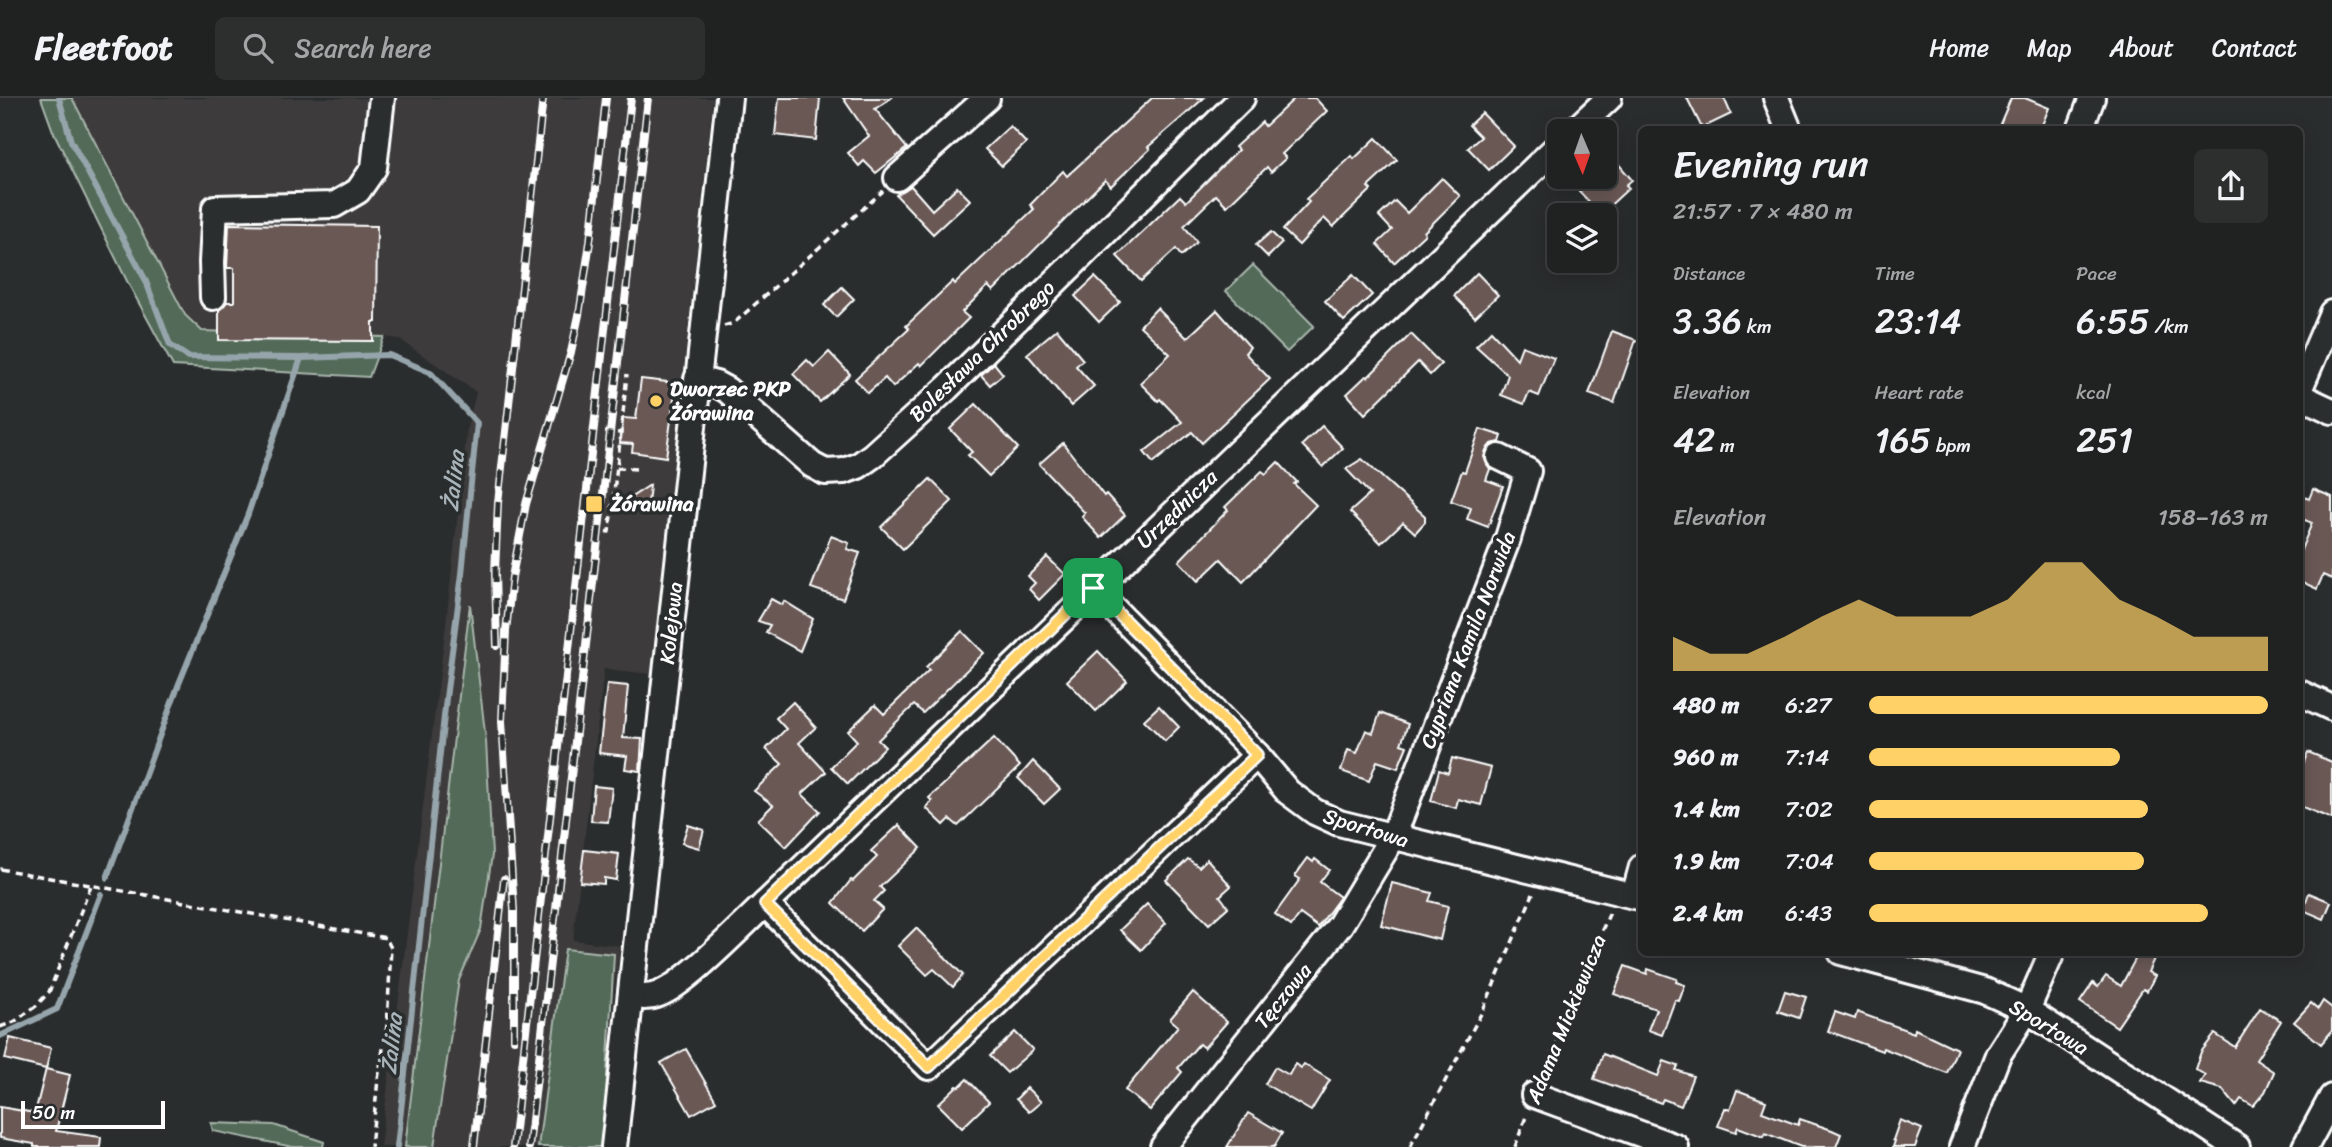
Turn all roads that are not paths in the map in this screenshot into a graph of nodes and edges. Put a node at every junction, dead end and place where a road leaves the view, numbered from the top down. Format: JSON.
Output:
{"nodes":[{"id":1,"x":382,"y":98,"type":"edge"},
{"id":2,"x":729,"y":98,"type":"edge"},
{"id":3,"x":987,"y":98,"type":"edge"},
{"id":4,"x":1242,"y":98,"type":"edge"},
{"id":5,"x":1609,"y":98,"type":"edge"},
{"id":6,"x":1776,"y":98,"type":"edge"},
{"id":7,"x":2092,"y":98,"type":"edge"},
{"id":8,"x":1587,"y":119,"type":"edge"},
{"id":9,"x":1787,"y":126,"type":"edge"},
{"id":10,"x":2082,"y":126,"type":"edge"},
{"id":11,"x":1547,"y":156,"type":"edge"},
{"id":12,"x":898,"y":178,"type":"road end"},
{"id":13,"x":213,"y":297,"type":"dead end"},
{"id":14,"x":2332,"y":313,"type":"edge"},
{"id":15,"x":697,"y":379,"type":"junction"},
{"id":16,"x":2303,"y":381,"type":"edge"},
{"id":17,"x":2303,"y":397,"type":"edge"},
{"id":18,"x":2332,"y":411,"type":"edge"},
{"id":19,"x":1499,"y":457,"type":"dead end"},
{"id":20,"x":1093,"y":588,"type":"junction"},
{"id":21,"x":2303,"y":695,"type":"edge"},
{"id":22,"x":2332,"y":708,"type":"edge"},
{"id":23,"x":1257,"y":755,"type":"junction"},
{"id":24,"x":1393,"y":837,"type":"junction"},
{"id":25,"x":1638,"y":878,"type":"edge"},
{"id":26,"x":1631,"y":896,"type":"edge"},
{"id":27,"x":765,"y":904,"type":"junction"},
{"id":28,"x":1856,"y":956,"type":"edge"},
{"id":29,"x":2050,"y":956,"type":"edge"},
{"id":30,"x":632,"y":996,"type":"junction"},
{"id":31,"x":2027,"y":1010,"type":"junction"},
{"id":32,"x":1535,"y":1095,"type":"road end"},
{"id":33,"x":2332,"y":1097,"type":"edge"},
{"id":34,"x":614,"y":1147,"type":"edge"},
{"id":35,"x":1163,"y":1147,"type":"edge"},
{"id":36,"x":1676,"y":1147,"type":"edge"},
{"id":37,"x":1962,"y":1147,"type":"edge"},
{"id":38,"x":2237,"y":1147,"type":"edge"},
{"id":39,"x":2305,"y":1147,"type":"edge"}],
"edges":[{"from":1,"to":13,"type":"street"},
{"from":2,"to":15,"type":"street","name":"Kolejowa"},
{"from":3,"to":12,"type":"street"},
{"from":4,"to":15,"type":"street","name":"Bolesława Chrobrego"},
{"from":5,"to":8,"type":"street"},
{"from":6,"to":9,"type":"street"},
{"from":7,"to":10,"type":"street"},
{"from":11,"to":20,"type":"street","name":"Urzędnicza"},
{"from":14,"to":16,"type":"street"},
{"from":15,"to":30,"type":"street","name":"Kolejowa"},
{"from":17,"to":18,"type":"street"},
{"from":19,"to":24,"type":"street","name":"Cypriana Kamila Norwida"},
{"from":20,"to":23,"type":"street","name":"Sportowa"},
{"from":20,"to":27,"type":"street","name":"Urzędnicza"},
{"from":21,"to":22,"type":"street"},
{"from":23,"to":24,"type":"street","name":"Sportowa"},
{"from":23,"to":27,"type":"street"},
{"from":24,"to":26,"type":"street","name":"Sportowa"},
{"from":24,"to":35,"type":"street","name":"Tęczowa"},
{"from":25,"to":26,"type":"street"},
{"from":27,"to":30,"type":"street","name":"Urzędnicza"},
{"from":28,"to":31,"type":"street","name":"Sportowa"},
{"from":29,"to":31,"type":"street"},
{"from":30,"to":34,"type":"street","name":"Kolejowa"},
{"from":31,"to":37,"type":"street"},
{"from":31,"to":38,"type":"street","name":"Sportowa"},
{"from":32,"to":36,"type":"street"},
{"from":33,"to":39,"type":"street"}]}
